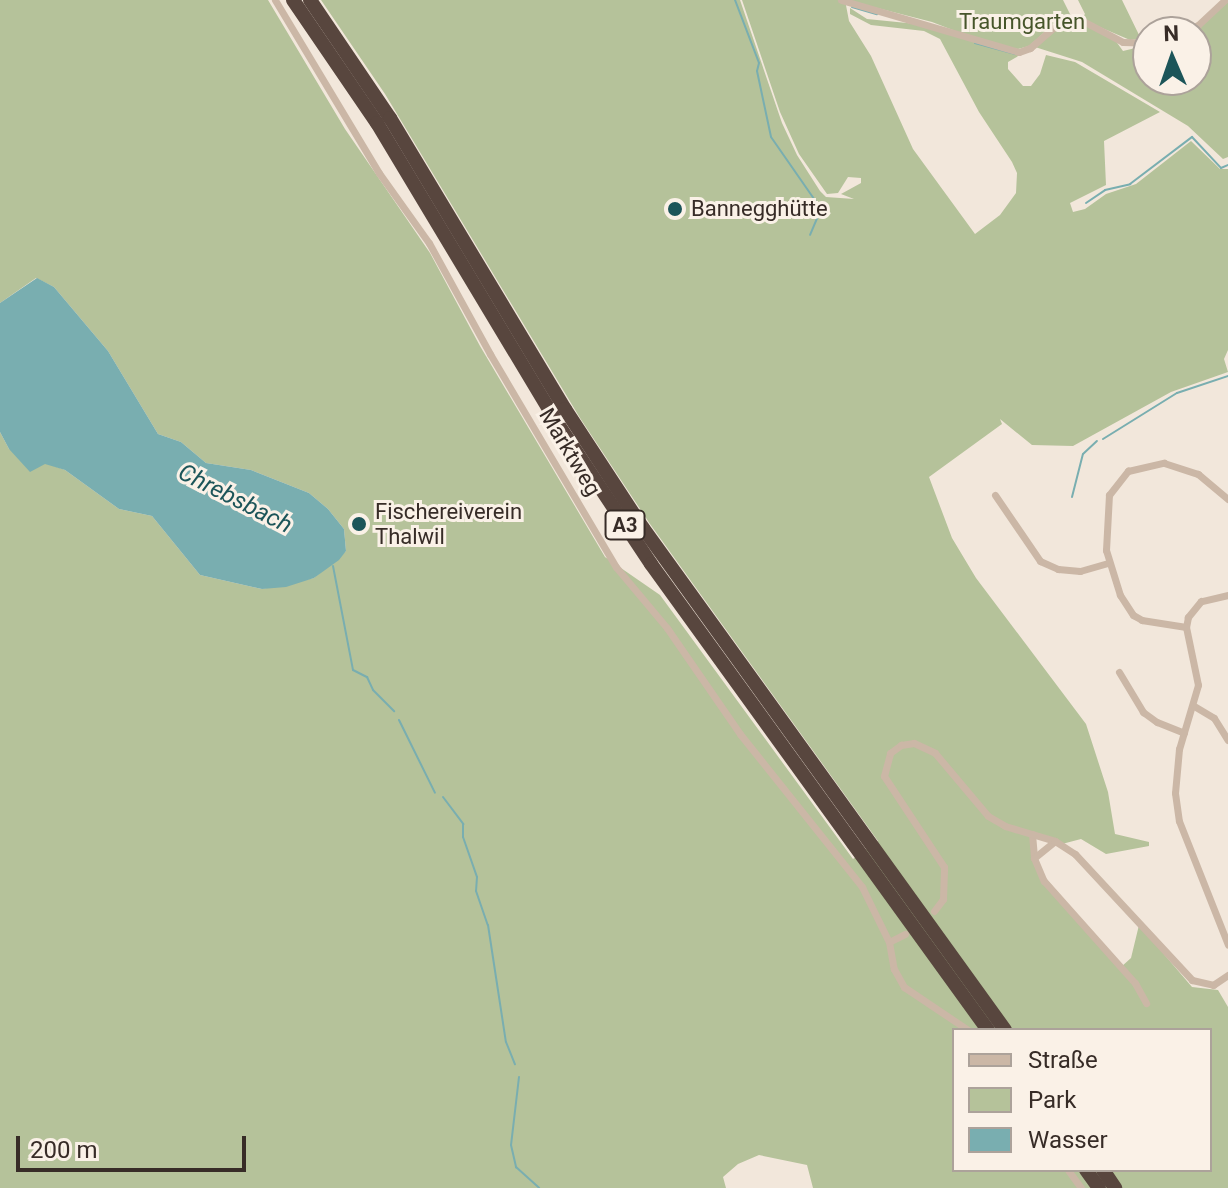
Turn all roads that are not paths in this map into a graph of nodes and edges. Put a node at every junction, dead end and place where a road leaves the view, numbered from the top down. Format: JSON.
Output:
{"nodes":[{"id":1,"x":275,"y":0,"type":"edge"},
{"id":2,"x":293,"y":0,"type":"edge"},
{"id":3,"x":310,"y":0,"type":"edge"},
{"id":4,"x":841,"y":0,"type":"edge"},
{"id":5,"x":1225,"y":0,"type":"edge"},
{"id":6,"x":1208,"y":16,"type":"edge"},
{"id":7,"x":1132,"y":42,"type":"edge"},
{"id":8,"x":995,"y":495,"type":"dead end"},
{"id":9,"x":1228,"y":499,"type":"edge"},
{"id":10,"x":1108,"y":563,"type":"junction"},
{"id":11,"x":1228,"y":595,"type":"edge"},
{"id":12,"x":1186,"y":627,"type":"junction"},
{"id":13,"x":1119,"y":672,"type":"dead end"},
{"id":14,"x":1194,"y":706,"type":"junction"},
{"id":15,"x":1184,"y":733,"type":"junction"},
{"id":16,"x":1228,"y":740,"type":"edge"},
{"id":17,"x":1032,"y":834,"type":"junction"},
{"id":18,"x":1055,"y":841,"type":"junction"},
{"id":19,"x":1034,"y":858,"type":"junction"},
{"id":20,"x":934,"y":911,"type":"dead end"},
{"id":21,"x":905,"y":934,"type":"dead end"},
{"id":22,"x":889,"y":942,"type":"junction"},
{"id":23,"x":1228,"y":945,"type":"edge"},
{"id":24,"x":1228,"y":975,"type":"edge"},
{"id":25,"x":1146,"y":1003,"type":"dead end"},
{"id":26,"x":965,"y":1028,"type":"edge"},
{"id":27,"x":987,"y":1028,"type":"edge"},
{"id":28,"x":1004,"y":1028,"type":"edge"}],
"edges":[{"from":1,"to":22,"type":"street","name":"Marktweg"},
{"from":2,"to":27,"type":"highway","number":"A3"},
{"from":3,"to":28,"type":"highway","number":"A3"},
{"from":4,"to":7,"type":"street"},
{"from":5,"to":6,"type":"street"},
{"from":8,"to":10,"type":"street"},
{"from":9,"to":10,"type":"street"},
{"from":10,"to":12,"type":"street"},
{"from":11,"to":12,"type":"street"},
{"from":12,"to":14,"type":"street"},
{"from":13,"to":15,"type":"street"},
{"from":14,"to":15,"type":"street"},
{"from":14,"to":16,"type":"street"},
{"from":15,"to":23,"type":"street"},
{"from":17,"to":18,"type":"street"},
{"from":17,"to":19,"type":"street"},
{"from":17,"to":20,"type":"street"},
{"from":18,"to":19,"type":"street"},
{"from":18,"to":24,"type":"street"},
{"from":19,"to":25,"type":"street"},
{"from":21,"to":22,"type":"street"},
{"from":22,"to":26,"type":"street","name":"Marktweg"}]}
